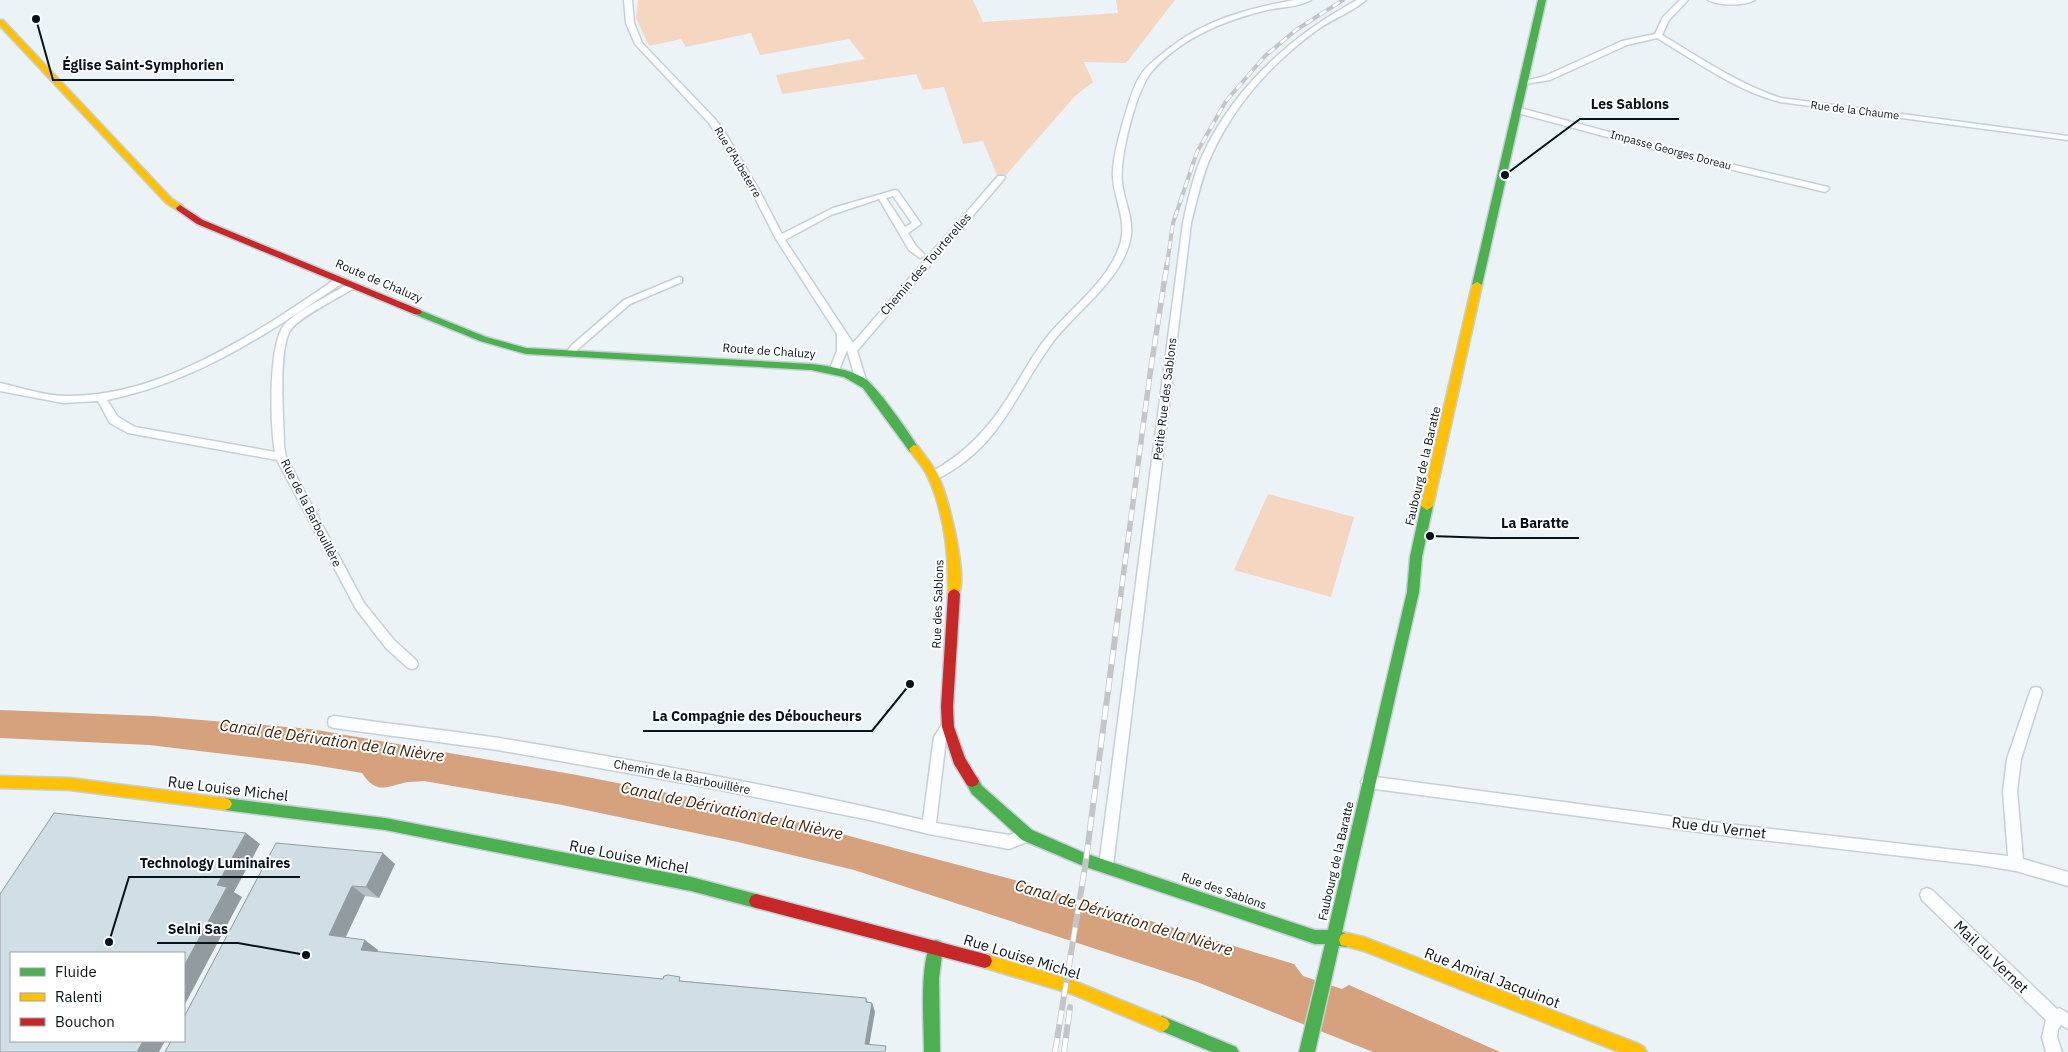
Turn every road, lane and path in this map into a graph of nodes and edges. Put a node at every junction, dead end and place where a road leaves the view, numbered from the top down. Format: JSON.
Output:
{"nodes":[{"id":1,"x":628,"y":0,"type":"edge"},
{"id":2,"x":1307,"y":0,"type":"edge"},
{"id":3,"x":1362,"y":0,"type":"edge"},
{"id":4,"x":1542,"y":0,"type":"edge"},
{"id":5,"x":1684,"y":0,"type":"edge"},
{"id":6,"x":1712,"y":0,"type":"edge"},
{"id":7,"x":1751,"y":0,"type":"edge"},
{"id":8,"x":0,"y":22,"type":"edge"},
{"id":9,"x":1658,"y":36,"type":"junction"},
{"id":10,"x":1524,"y":82,"type":"junction"},
{"id":11,"x":1518,"y":110,"type":"junction"},
{"id":12,"x":2068,"y":138,"type":"edge"},
{"id":13,"x":1000,"y":178,"type":"dead end"},
{"id":14,"x":1825,"y":189,"type":"dead end"},
{"id":15,"x":881,"y":196,"type":"junction"},
{"id":16,"x":903,"y":232,"type":"junction"},
{"id":17,"x":780,"y":239,"type":"junction"},
{"id":18,"x":920,"y":254,"type":"dead end"},
{"id":19,"x":341,"y":280,"type":"junction"},
{"id":20,"x":679,"y":280,"type":"dead end"},
{"id":21,"x":353,"y":285,"type":"junction"},
{"id":22,"x":842,"y":334,"type":"junction"},
{"id":23,"x":852,"y":350,"type":"junction"},
{"id":24,"x":570,"y":354,"type":"junction"},
{"id":25,"x":834,"y":371,"type":"junction"},
{"id":26,"x":861,"y":380,"type":"junction"},
{"id":27,"x":0,"y":388,"type":"edge"},
{"id":28,"x":101,"y":398,"type":"junction"},
{"id":29,"x":281,"y":457,"type":"junction"},
{"id":30,"x":933,"y":476,"type":"junction"},
{"id":31,"x":412,"y":664,"type":"dead end"},
{"id":32,"x":2036,"y":692,"type":"dead end"},
{"id":33,"x":334,"y":722,"type":"dead end"},
{"id":34,"x":948,"y":727,"type":"junction"},
{"id":35,"x":0,"y":782,"type":"edge"},
{"id":36,"x":1368,"y":782,"type":"junction"},
{"id":37,"x":929,"y":828,"type":"junction"},
{"id":38,"x":1027,"y":834,"type":"junction"},
{"id":39,"x":2016,"y":864,"type":"junction"},
{"id":40,"x":1106,"y":866,"type":"junction"},
{"id":41,"x":2068,"y":879,"type":"edge"},
{"id":42,"x":1927,"y":894,"type":"dead end"},
{"id":43,"x":1333,"y":938,"type":"junction"},
{"id":44,"x":936,"y":947,"type":"junction"},
{"id":45,"x":2062,"y":1020,"type":"edge"},
{"id":46,"x":932,"y":1052,"type":"edge"},
{"id":47,"x":1231,"y":1052,"type":"edge"},
{"id":48,"x":1307,"y":1052,"type":"edge"},
{"id":49,"x":1640,"y":1052,"type":"edge"},
{"id":50,"x":2054,"y":1052,"type":"edge"}],
"edges":[{"from":1,"to":17,"type":"street","name":"Rue d'Aubeterre"},
{"from":2,"to":30,"type":"street"},
{"from":3,"to":40,"type":"street","name":"Petite Rue des Sablons"},
{"from":4,"to":10,"type":"street","name":"Faubourg de la Baratte"},
{"from":5,"to":9,"type":"street"},
{"from":6,"to":7,"type":"street"},
{"from":8,"to":19,"type":"street","name":"Route de Chaluzy"},
{"from":9,"to":10,"type":"street"},
{"from":9,"to":12,"type":"street","name":"Rue de la Chaume"},
{"from":10,"to":11,"type":"street","name":"Faubourg de la Baratte"},
{"from":11,"to":14,"type":"street","name":"Impasse Georges Doreau"},
{"from":11,"to":36,"type":"street","name":"Faubourg de la Baratte"},
{"from":13,"to":23,"type":"street","name":"Chemin des Tourterelles"},
{"from":15,"to":16,"type":"street"},
{"from":15,"to":16,"type":"street"},
{"from":15,"to":17,"type":"street"},
{"from":16,"to":18,"type":"street"},
{"from":17,"to":22,"type":"street","name":"Rue d'Aubeterre"},
{"from":19,"to":21,"type":"street","name":"Route de Chaluzy"},
{"from":19,"to":28,"type":"street"},
{"from":20,"to":24,"type":"street"},
{"from":21,"to":24,"type":"street","name":"Route de Chaluzy"},
{"from":21,"to":29,"type":"street","name":"Rue de la Barbouillère"},
{"from":22,"to":23,"type":"street","name":"Rue d'Aubeterre"},
{"from":22,"to":25,"type":"street"},
{"from":23,"to":26,"type":"street","name":"Rue d'Aubeterre"},
{"from":24,"to":25,"type":"street","name":"Route de Chaluzy"},
{"from":25,"to":26,"type":"street","name":"Route de Chaluzy"},
{"from":26,"to":30,"type":"street","name":"Rue des Sablons"},
{"from":27,"to":28,"type":"street"},
{"from":28,"to":29,"type":"street"},
{"from":29,"to":31,"type":"street","name":"Rue de la Barbouillère"},
{"from":30,"to":34,"type":"street","name":"Rue des Sablons"},
{"from":32,"to":39,"type":"street"},
{"from":33,"to":37,"type":"street","name":"Chemin de la Barbouillère"},
{"from":34,"to":37,"type":"street"},
{"from":34,"to":38,"type":"street","name":"Rue des Sablons"},
{"from":35,"to":44,"type":"street","name":"Rue Louise Michel"},
{"from":36,"to":39,"type":"street","name":"Rue du Vernet"},
{"from":36,"to":43,"type":"street","name":"Faubourg de la Baratte"},
{"from":37,"to":38,"type":"street","name":"Chemin de la Barbouillère"},
{"from":38,"to":40,"type":"street","name":"Rue des Sablons"},
{"from":39,"to":41,"type":"street","name":"Rue du Vernet"},
{"from":40,"to":43,"type":"street","name":"Rue des Sablons"},
{"from":42,"to":45,"type":"street","name":"Mail du Vernet"},
{"from":43,"to":48,"type":"street","name":"Faubourg de la Baratte"},
{"from":43,"to":49,"type":"street","name":"Rue Amiral Jacquinot"},
{"from":44,"to":46,"type":"street"},
{"from":44,"to":47,"type":"street","name":"Rue Louise Michel"},
{"from":45,"to":50,"type":"street","name":"Mail du Vernet"}]}
